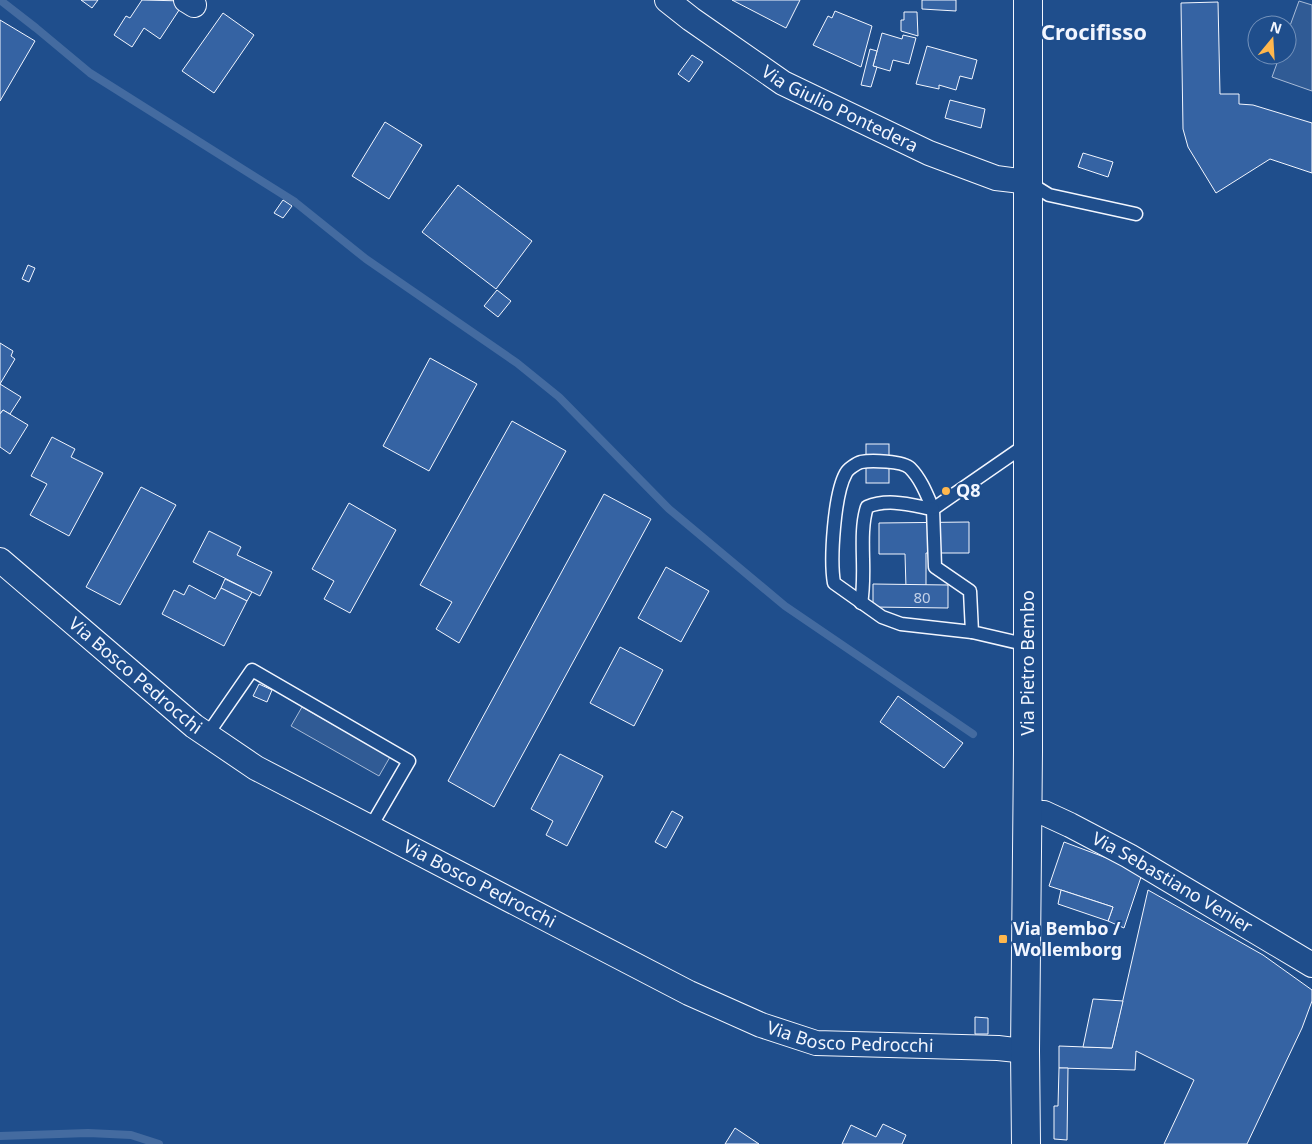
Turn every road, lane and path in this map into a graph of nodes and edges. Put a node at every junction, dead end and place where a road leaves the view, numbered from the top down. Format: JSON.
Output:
{"nodes":[{"id":1,"x":667,"y":0,"type":"edge"},
{"id":2,"x":1028,"y":0,"type":"edge"},
{"id":3,"x":1028,"y":182,"type":"junction"},
{"id":4,"x":1136,"y":214,"type":"dead end"},
{"id":5,"x":1029,"y":442,"type":"junction"},
{"id":6,"x":933,"y":508,"type":"junction"},
{"id":7,"x":0,"y":560,"type":"edge"},
{"id":8,"x":861,"y":603,"type":"junction"},
{"id":9,"x":972,"y":632,"type":"junction"},
{"id":10,"x":1028,"y":645,"type":"junction"},
{"id":11,"x":207,"y":735,"type":"junction"},
{"id":12,"x":1028,"y":813,"type":"junction"},
{"id":13,"x":370,"y":828,"type":"junction"},
{"id":14,"x":1312,"y":965,"type":"edge"},
{"id":15,"x":1025,"y":1051,"type":"junction"},
{"id":16,"x":1026,"y":1144,"type":"edge"}],
"edges":[{"from":1,"to":3,"type":"street","name":"Via Giulio Pontedera"},
{"from":2,"to":3,"type":"main road","name":"Via Pietro Bembo"},
{"from":3,"to":4,"type":"lane"},
{"from":3,"to":5,"type":"main road","name":"Via Pietro Bembo"},
{"from":5,"to":6,"type":"lane"},
{"from":5,"to":10,"type":"main road","name":"Via Pietro Bembo"},
{"from":6,"to":8,"type":"lane"},
{"from":6,"to":8,"type":"lane"},
{"from":6,"to":9,"type":"lane"},
{"from":7,"to":11,"type":"street","name":"Via Bosco Pedrocchi"},
{"from":8,"to":9,"type":"lane"},
{"from":9,"to":10,"type":"lane"},
{"from":10,"to":12,"type":"main road","name":"Via Pietro Bembo"},
{"from":11,"to":13,"type":"street","name":"Via Bosco Pedrocchi"},
{"from":11,"to":13,"type":"lane"},
{"from":12,"to":14,"type":"street","name":"Via Sebastiano Venier"},
{"from":12,"to":15,"type":"main road","name":"Via Pietro Bembo"},
{"from":13,"to":15,"type":"street","name":"Via Bosco Pedrocchi"},
{"from":15,"to":16,"type":"main road","name":"Via Pietro Bembo"}]}
